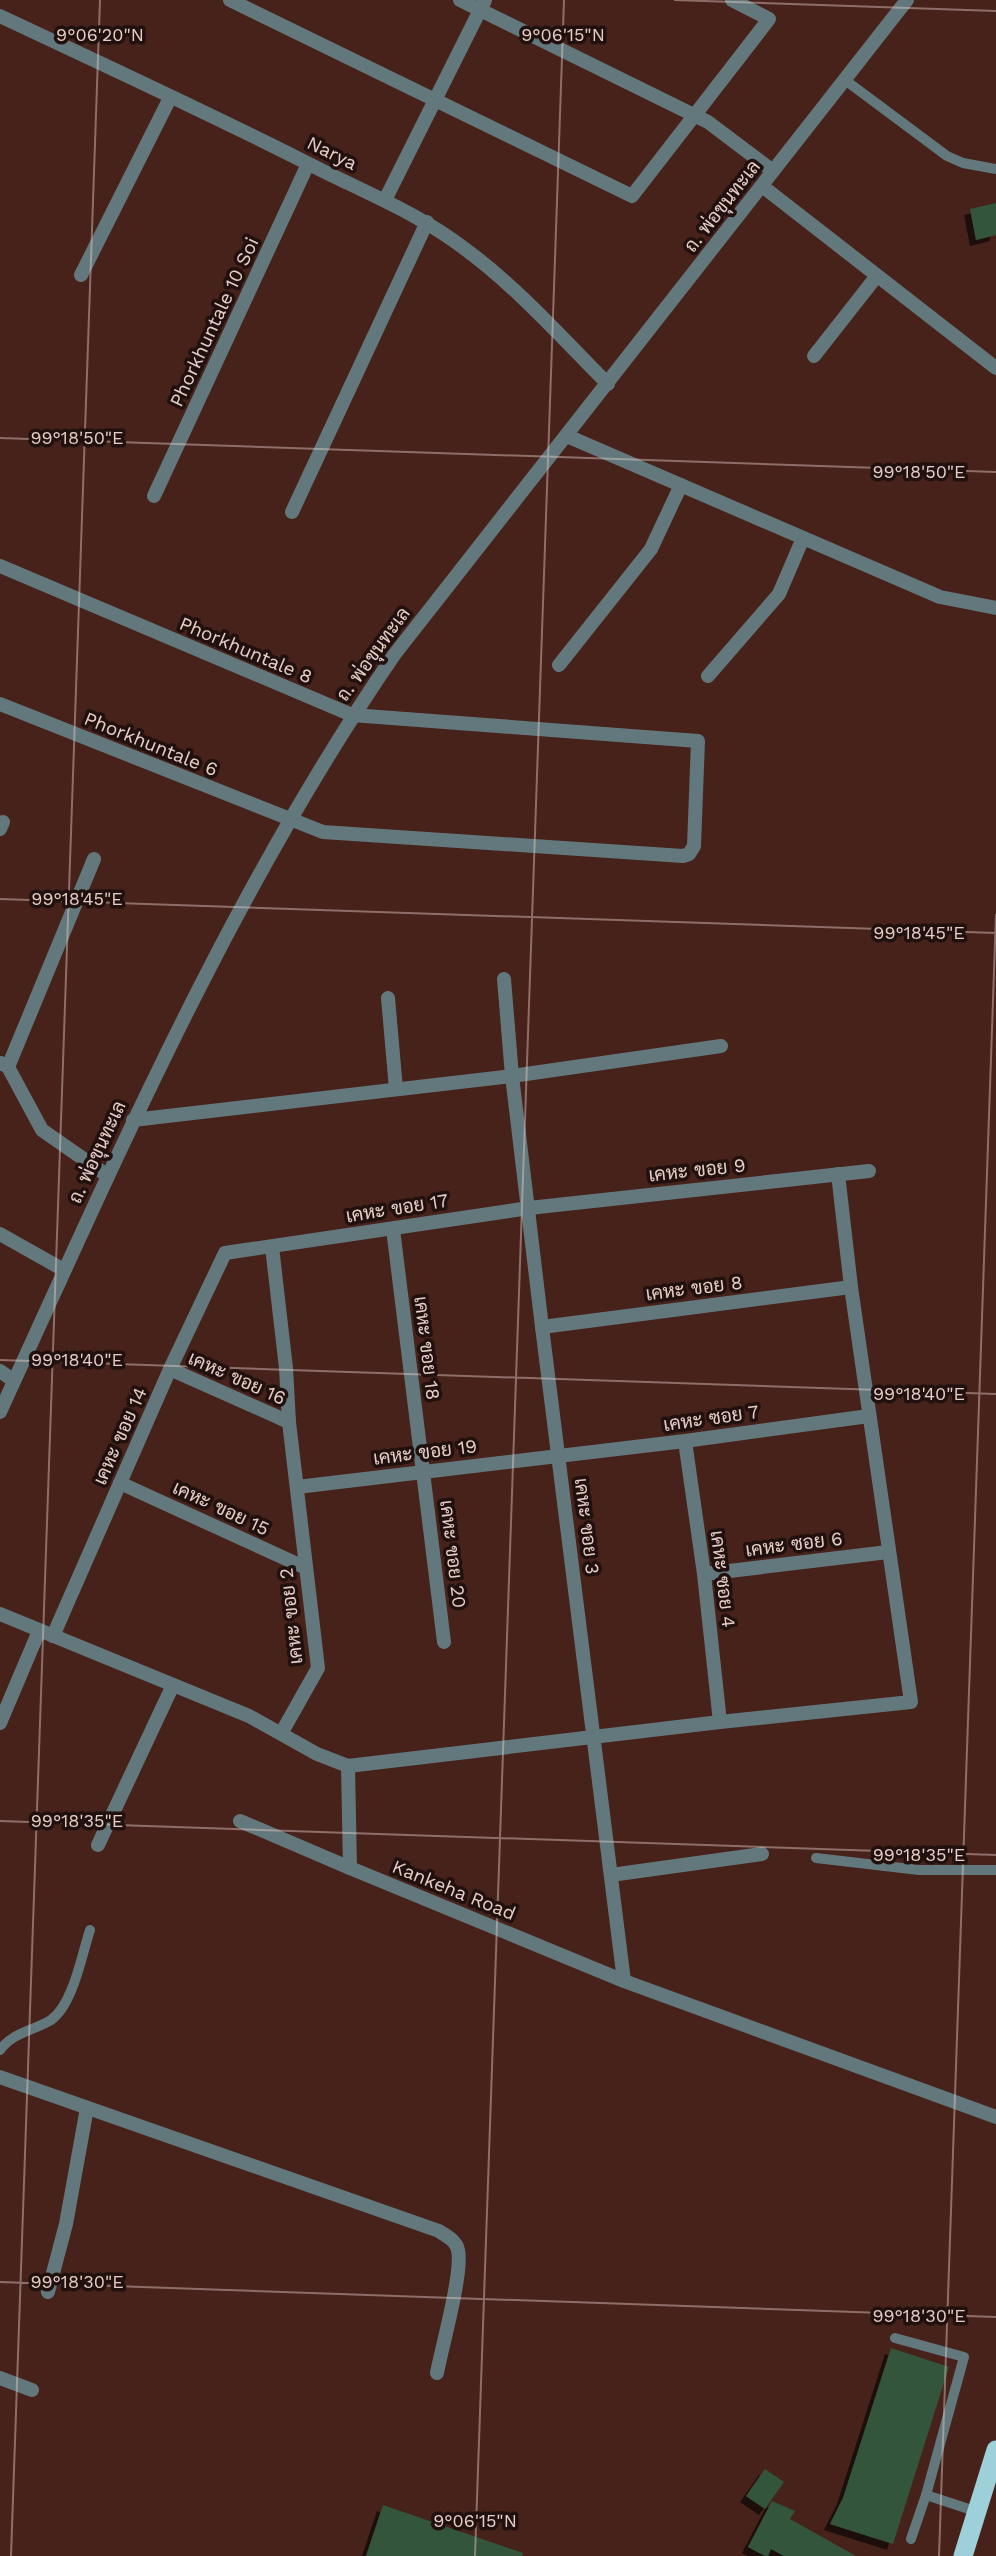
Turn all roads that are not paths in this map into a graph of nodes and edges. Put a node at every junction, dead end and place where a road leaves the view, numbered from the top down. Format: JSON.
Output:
{"nodes":[{"id":1,"x":230,"y":0,"type":"edge"},
{"id":2,"x":460,"y":0,"type":"edge"},
{"id":3,"x":732,"y":0,"type":"edge"},
{"id":4,"x":907,"y":0,"type":"edge"},
{"id":5,"x":482,"y":5,"type":"edge"},
{"id":6,"x":0,"y":16,"type":"edge"},
{"id":7,"x":845,"y":80,"type":"junction"},
{"id":8,"x":170,"y":98,"type":"junction"},
{"id":9,"x":434,"y":102,"type":"junction"},
{"id":10,"x":695,"y":116,"type":"junction"},
{"id":11,"x":308,"y":164,"type":"junction"},
{"id":12,"x":996,"y":169,"type":"edge"},
{"id":13,"x":773,"y":171,"type":"junction"},
{"id":14,"x":762,"y":186,"type":"junction"},
{"id":15,"x":385,"y":200,"type":"junction"},
{"id":16,"x":427,"y":222,"type":"junction"},
{"id":17,"x":81,"y":275,"type":"dead end"},
{"id":18,"x":876,"y":276,"type":"junction"},
{"id":19,"x":814,"y":356,"type":"dead end"},
{"id":20,"x":996,"y":368,"type":"edge"},
{"id":21,"x":608,"y":384,"type":"junction"},
{"id":22,"x":567,"y":436,"type":"junction"},
{"id":23,"x":681,"y":485,"type":"junction"},
{"id":24,"x":154,"y":496,"type":"dead end"},
{"id":25,"x":292,"y":512,"type":"dead end"},
{"id":26,"x":803,"y":538,"type":"junction"},
{"id":27,"x":0,"y":566,"type":"edge"},
{"id":28,"x":996,"y":608,"type":"edge"},
{"id":29,"x":559,"y":665,"type":"dead end"},
{"id":30,"x":708,"y":676,"type":"dead end"},
{"id":31,"x":0,"y":704,"type":"edge"},
{"id":32,"x":352,"y":715,"type":"junction"},
{"id":33,"x":698,"y":741,"type":"joint"},
{"id":34,"x":289,"y":819,"type":"junction"},
{"id":35,"x":94,"y":859,"type":"dead end"},
{"id":36,"x":504,"y":979,"type":"dead end"},
{"id":37,"x":388,"y":998,"type":"dead end"},
{"id":38,"x":721,"y":1046,"type":"dead end"},
{"id":39,"x":4,"y":1064,"type":"edge"},
{"id":40,"x":512,"y":1076,"type":"junction"},
{"id":41,"x":396,"y":1089,"type":"junction"},
{"id":42,"x":133,"y":1120,"type":"junction"},
{"id":43,"x":869,"y":1171,"type":"dead end"},
{"id":44,"x":838,"y":1174,"type":"junction"},
{"id":45,"x":108,"y":1176,"type":"junction"},
{"id":46,"x":529,"y":1208,"type":"junction"},
{"id":47,"x":393,"y":1229,"type":"junction"},
{"id":48,"x":0,"y":1234,"type":"edge"},
{"id":49,"x":272,"y":1247,"type":"junction"},
{"id":50,"x":225,"y":1253,"type":"joint"},
{"id":51,"x":64,"y":1270,"type":"junction"},
{"id":52,"x":851,"y":1287,"type":"junction"},
{"id":53,"x":542,"y":1327,"type":"junction"},
{"id":54,"x":170,"y":1369,"type":"junction"},
{"id":55,"x":0,"y":1371,"type":"edge"},
{"id":56,"x":14,"y":1381,"type":"junction"},
{"id":57,"x":0,"y":1412,"type":"edge"},
{"id":58,"x":869,"y":1416,"type":"junction"},
{"id":59,"x":289,"y":1422,"type":"junction"},
{"id":60,"x":685,"y":1441,"type":"junction"},
{"id":61,"x":559,"y":1456,"type":"junction"},
{"id":62,"x":423,"y":1471,"type":"junction"},
{"id":63,"x":120,"y":1483,"type":"junction"},
{"id":64,"x":297,"y":1487,"type":"junction"},
{"id":65,"x":888,"y":1552,"type":"junction"},
{"id":66,"x":306,"y":1567,"type":"junction"},
{"id":67,"x":704,"y":1574,"type":"junction"},
{"id":68,"x":0,"y":1614,"type":"edge"},
{"id":69,"x":39,"y":1631,"type":"junction"},
{"id":70,"x":53,"y":1636,"type":"junction"},
{"id":71,"x":444,"y":1642,"type":"dead end"},
{"id":72,"x":173,"y":1685,"type":"junction"},
{"id":73,"x":720,"y":1722,"type":"junction"},
{"id":74,"x":0,"y":1723,"type":"edge"},
{"id":75,"x":282,"y":1732,"type":"junction"},
{"id":76,"x":594,"y":1737,"type":"junction"},
{"id":77,"x":348,"y":1766,"type":"junction"},
{"id":78,"x":240,"y":1821,"type":"dead end"},
{"id":79,"x":98,"y":1845,"type":"dead end"},
{"id":80,"x":762,"y":1854,"type":"dead end"},
{"id":81,"x":816,"y":1858,"type":"dead end"},
{"id":82,"x":350,"y":1868,"type":"junction"},
{"id":83,"x":996,"y":1870,"type":"edge"},
{"id":84,"x":611,"y":1875,"type":"junction"},
{"id":85,"x":90,"y":1930,"type":"dead end"},
{"id":86,"x":624,"y":1981,"type":"junction"},
{"id":87,"x":0,"y":2050,"type":"edge"},
{"id":88,"x":0,"y":2077,"type":"edge"},
{"id":89,"x":86,"y":2108,"type":"junction"},
{"id":90,"x":996,"y":2117,"type":"edge"},
{"id":91,"x":48,"y":2292,"type":"dead end"},
{"id":92,"x":895,"y":2338,"type":"dead end"},
{"id":93,"x":437,"y":2373,"type":"dead end"},
{"id":94,"x":0,"y":2378,"type":"edge"},
{"id":95,"x":32,"y":2389,"type":"dead end"},
{"id":96,"x":996,"y":2450,"type":"edge"},
{"id":97,"x":926,"y":2496,"type":"junction"},
{"id":98,"x":978,"y":2512,"type":"junction"},
{"id":99,"x":911,"y":2539,"type":"dead end"},
{"id":100,"x":963,"y":2556,"type":"edge"}],
"edges":[{"from":1,"to":9,"type":"street"},
{"from":2,"to":5,"type":"street"},
{"from":3,"to":10,"type":"street"},
{"from":4,"to":7,"type":"street","name":"ถ. พ่อขุนทะเล"},
{"from":5,"to":9,"type":"street"},
{"from":5,"to":10,"type":"street"},
{"from":6,"to":8,"type":"street","name":"Narya"},
{"from":7,"to":12,"type":"lane"},
{"from":7,"to":13,"type":"street","name":"ถ. พ่อขุนทะเล"},
{"from":8,"to":11,"type":"street","name":"Narya"},
{"from":8,"to":17,"type":"street"},
{"from":9,"to":10,"type":"street"},
{"from":9,"to":15,"type":"street"},
{"from":10,"to":13,"type":"street"},
{"from":11,"to":15,"type":"street","name":"Narya"},
{"from":11,"to":24,"type":"street","name":"Phorkhuntale 10 Soi"},
{"from":13,"to":14,"type":"street","name":"ถ. พ่อขุนทะเล"},
{"from":14,"to":18,"type":"street"},
{"from":14,"to":21,"type":"street","name":"ถ. พ่อขุนทะเล"},
{"from":15,"to":16,"type":"street","name":"Narya"},
{"from":16,"to":21,"type":"street","name":"Narya"},
{"from":16,"to":25,"type":"street"},
{"from":18,"to":19,"type":"street"},
{"from":18,"to":20,"type":"street"},
{"from":21,"to":22,"type":"street","name":"ถ. พ่อขุนทะเล"},
{"from":22,"to":23,"type":"street"},
{"from":22,"to":32,"type":"street","name":"ถ. พ่อขุนทะเล"},
{"from":23,"to":26,"type":"street"},
{"from":23,"to":29,"type":"street"},
{"from":26,"to":28,"type":"street"},
{"from":26,"to":30,"type":"street"},
{"from":27,"to":32,"type":"street","name":"Phorkhuntale 8"},
{"from":31,"to":34,"type":"street","name":"Phorkhuntale 6"},
{"from":32,"to":33,"type":"street","name":"Phorkhuntale 8"},
{"from":32,"to":34,"type":"street","name":"ถ. พ่อขุนทะเล"},
{"from":33,"to":34,"type":"street","name":"Phorkhuntale 6"},
{"from":34,"to":42,"type":"street","name":"ถ. พ่อขุนทะเล"},
{"from":35,"to":39,"type":"street"},
{"from":36,"to":40,"type":"street","name":"เคหะ ขอย 3"},
{"from":37,"to":41,"type":"street"},
{"from":38,"to":40,"type":"street"},
{"from":39,"to":45,"type":"street"},
{"from":40,"to":41,"type":"street"},
{"from":40,"to":46,"type":"street","name":"เคหะ ขอย 3"},
{"from":41,"to":42,"type":"street"},
{"from":42,"to":45,"type":"street","name":"ถ. พ่อขุนทะเล"},
{"from":43,"to":44,"type":"street","name":"เคหะ ขอย 9"},
{"from":44,"to":46,"type":"street","name":"เคหะ ขอย 9"},
{"from":44,"to":52,"type":"street"},
{"from":45,"to":51,"type":"street","name":"ถ. พ่อขุนทะเล"},
{"from":46,"to":47,"type":"street","name":"เคหะ ขอย 17"},
{"from":46,"to":53,"type":"street","name":"เคหะ ขอย 3"},
{"from":47,"to":49,"type":"street","name":"เคหะ ขอย 17"},
{"from":47,"to":62,"type":"street","name":"เคหะ ขอย 18"},
{"from":48,"to":51,"type":"street"},
{"from":49,"to":50,"type":"street","name":"เคหะ ขอย 17"},
{"from":49,"to":59,"type":"street"},
{"from":50,"to":54,"type":"street","name":"เคหะ ขอย 14"},
{"from":51,"to":56,"type":"street","name":"ถ. พ่อขุนทะเล"},
{"from":52,"to":53,"type":"street","name":"เคหะ ขอย 8"},
{"from":52,"to":58,"type":"street"},
{"from":53,"to":61,"type":"street","name":"เคหะ ขอย 3"},
{"from":54,"to":59,"type":"street","name":"เคหะ ขอย 16"},
{"from":54,"to":63,"type":"street","name":"เคหะ ขอย 14"},
{"from":55,"to":56,"type":"street"},
{"from":56,"to":57,"type":"street","name":"ถ. พ่อขุนทะเล"},
{"from":58,"to":60,"type":"street","name":"เคหะ ซอย 7"},
{"from":58,"to":65,"type":"street"},
{"from":59,"to":64,"type":"street"},
{"from":60,"to":61,"type":"street","name":"เคหะ ซอย 7"},
{"from":60,"to":67,"type":"street","name":"เคหะ ซอย 4"},
{"from":61,"to":62,"type":"street","name":"เคหะ ขอย 19"},
{"from":61,"to":76,"type":"street","name":"เคหะ ขอย 3"},
{"from":62,"to":64,"type":"street","name":"เคหะ ขอย 19"},
{"from":62,"to":71,"type":"street","name":"เคหะ ขอย 20"},
{"from":63,"to":66,"type":"street","name":"เคหะ ขอย 15"},
{"from":63,"to":70,"type":"street","name":"เคหะ ขอย 14"},
{"from":64,"to":66,"type":"street","name":"เคหะ ขอย 2"},
{"from":65,"to":67,"type":"street","name":"เคหะ ซอย 6"},
{"from":65,"to":73,"type":"street"},
{"from":66,"to":75,"type":"street","name":"เคหะ ขอย 2"},
{"from":67,"to":73,"type":"street","name":"เคหะ ซอย 4"},
{"from":68,"to":69,"type":"street"},
{"from":69,"to":70,"type":"street"},
{"from":69,"to":74,"type":"street"},
{"from":70,"to":72,"type":"street"},
{"from":72,"to":75,"type":"street"},
{"from":72,"to":79,"type":"street"},
{"from":73,"to":76,"type":"street"},
{"from":75,"to":77,"type":"street"},
{"from":76,"to":77,"type":"street"},
{"from":76,"to":84,"type":"street","name":"เคหะ ขอย 3"},
{"from":77,"to":82,"type":"street"},
{"from":78,"to":82,"type":"street","name":"Kankeha Road"},
{"from":80,"to":84,"type":"street"},
{"from":81,"to":83,"type":"lane"},
{"from":82,"to":86,"type":"street","name":"Kankeha Road"},
{"from":84,"to":86,"type":"street","name":"เคหะ ขอย 3"},
{"from":85,"to":87,"type":"lane"},
{"from":86,"to":90,"type":"street","name":"Kankeha Road"},
{"from":88,"to":89,"type":"street"},
{"from":89,"to":91,"type":"street"},
{"from":89,"to":93,"type":"street"},
{"from":92,"to":97,"type":"lane"},
{"from":94,"to":95,"type":"street"},
{"from":96,"to":98,"type":"highway"},
{"from":97,"to":98,"type":"lane"},
{"from":97,"to":99,"type":"lane"},
{"from":98,"to":100,"type":"highway"}]}
